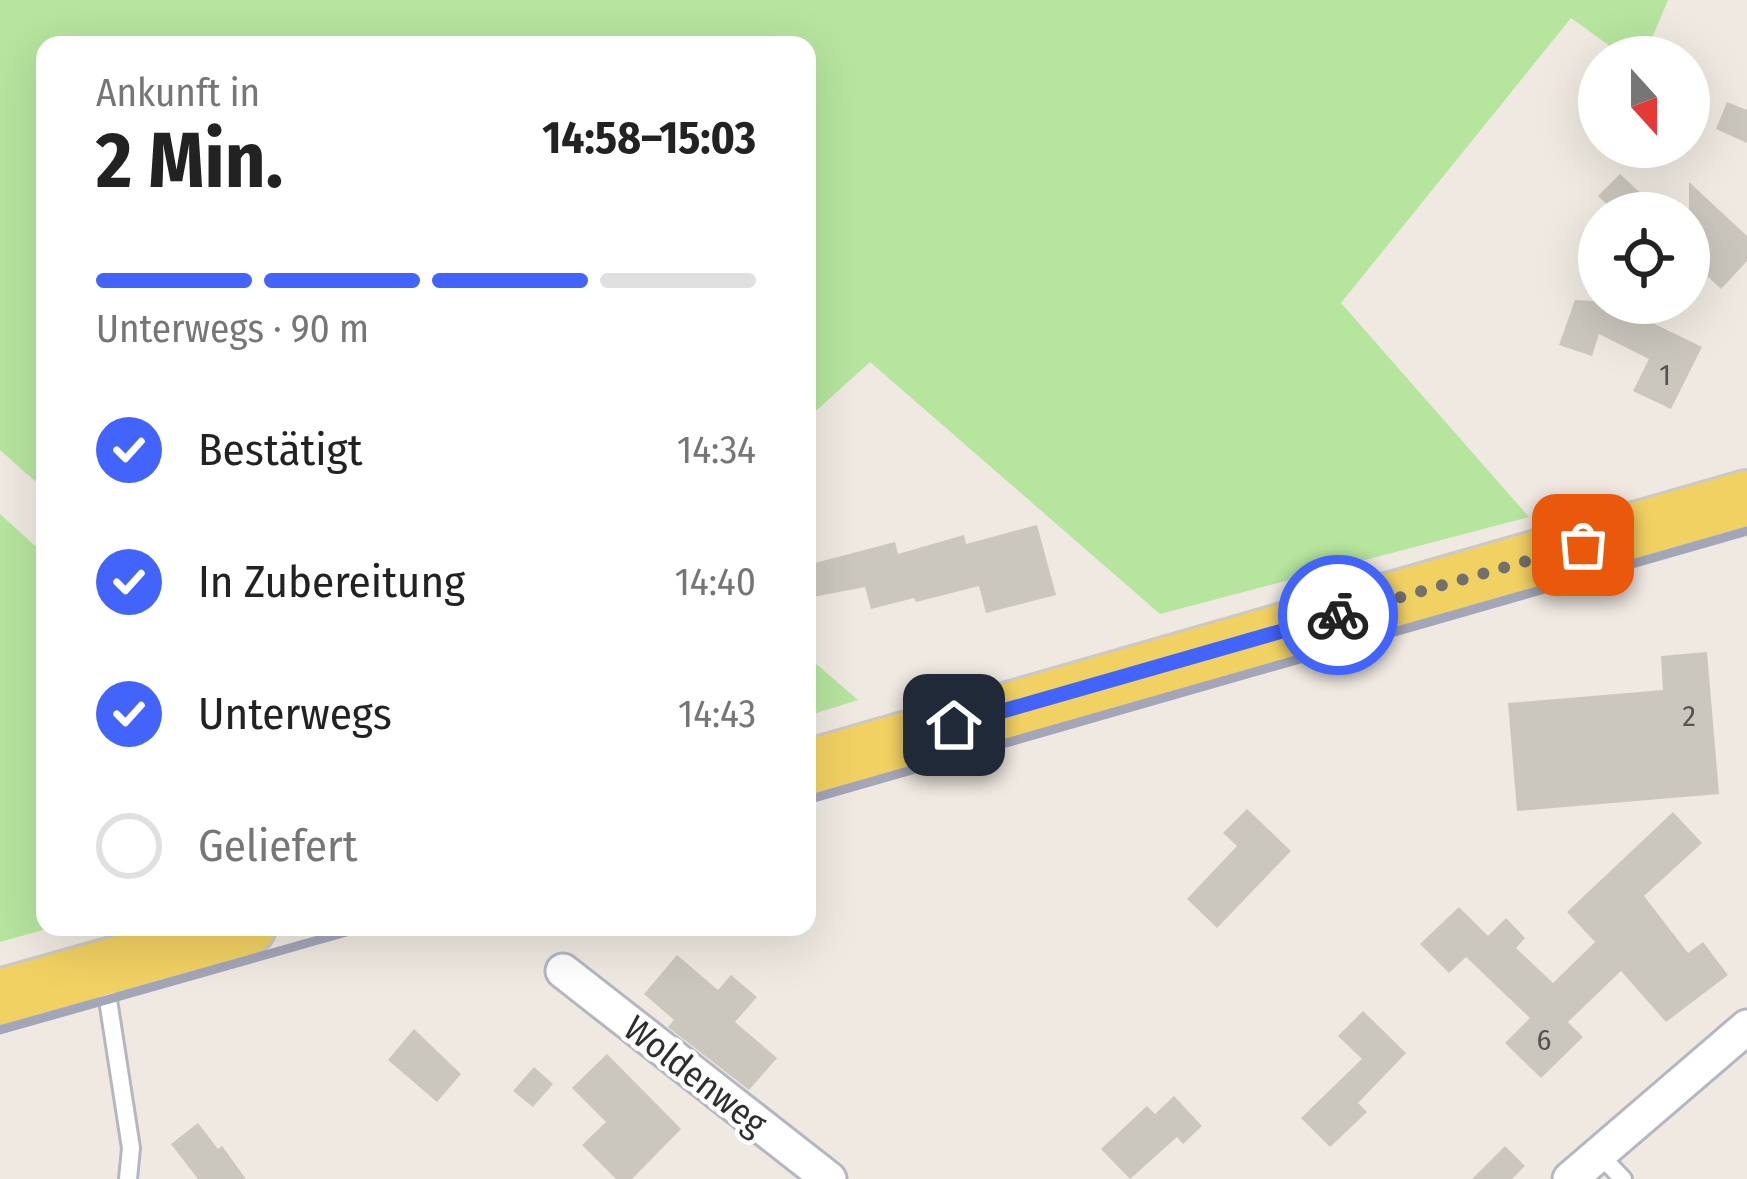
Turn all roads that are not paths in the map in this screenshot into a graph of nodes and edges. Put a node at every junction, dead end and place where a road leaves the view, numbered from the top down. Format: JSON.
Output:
{"nodes":[{"id":1,"x":1747,"y":498,"type":"edge"},
{"id":2,"x":816,"y":765,"type":"edge"},
{"id":3,"x":216,"y":936,"type":"edge"},
{"id":4,"x":103,"y":968,"type":"junction"},
{"id":5,"x":563,"y":971,"type":"dead end"},
{"id":6,"x":0,"y":997,"type":"edge"},
{"id":7,"x":1747,"y":1027,"type":"edge"},
{"id":8,"x":1598,"y":1153,"type":"junction"},
{"id":9,"x":128,"y":1179,"type":"edge"},
{"id":10,"x":830,"y":1179,"type":"edge"},
{"id":11,"x":1570,"y":1179,"type":"edge"},
{"id":12,"x":1623,"y":1179,"type":"edge"}],
"edges":[{"from":1,"to":2,"type":"main road"},
{"from":3,"to":4,"type":"main road"},
{"from":4,"to":6,"type":"main road"},
{"from":4,"to":9,"type":"lane"},
{"from":5,"to":10,"type":"street","name":"Woldenweg"},
{"from":7,"to":8,"type":"street"},
{"from":8,"to":11,"type":"street"},
{"from":8,"to":12,"type":"lane"}]}
